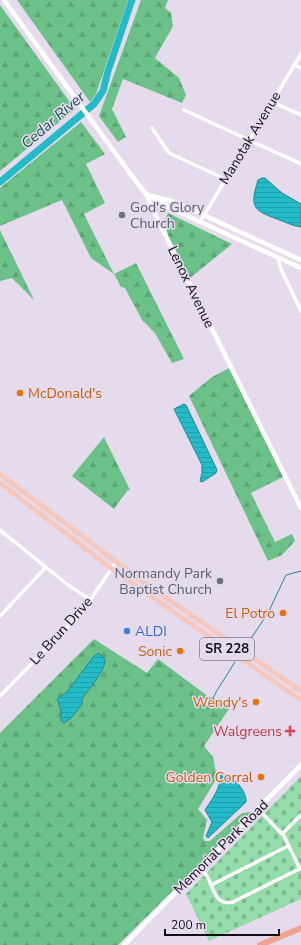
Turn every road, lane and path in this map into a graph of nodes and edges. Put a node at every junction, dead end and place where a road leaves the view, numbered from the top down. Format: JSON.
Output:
{"nodes":[{"id":1,"x":4,"y":0,"type":"edge"},
{"id":2,"x":301,"y":54,"type":"edge"},
{"id":3,"x":294,"y":65,"type":"junction"},
{"id":4,"x":301,"y":68,"type":"edge"},
{"id":5,"x":272,"y":102,"type":"junction"},
{"id":6,"x":184,"y":110,"type":"dead end"},
{"id":7,"x":301,"y":115,"type":"edge"},
{"id":8,"x":152,"y":128,"type":"dead end"},
{"id":9,"x":248,"y":140,"type":"junction"},
{"id":10,"x":301,"y":164,"type":"edge"},
{"id":11,"x":225,"y":179,"type":"junction"},
{"id":12,"x":146,"y":194,"type":"junction"},
{"id":13,"x":203,"y":215,"type":"junction"},
{"id":14,"x":200,"y":222,"type":"junction"},
{"id":15,"x":276,"y":249,"type":"junction"},
{"id":16,"x":278,"y":257,"type":"junction"},
{"id":17,"x":301,"y":260,"type":"edge"},
{"id":18,"x":301,"y":268,"type":"edge"},
{"id":19,"x":301,"y":311,"type":"edge"},
{"id":20,"x":0,"y":474,"type":"edge"},
{"id":21,"x":0,"y":483,"type":"edge"},
{"id":22,"x":301,"y":508,"type":"edge"},
{"id":23,"x":0,"y":531,"type":"edge"},
{"id":24,"x":116,"y":562,"type":"junction"},
{"id":25,"x":46,"y":567,"type":"junction"},
{"id":26,"x":112,"y":569,"type":"junction"},
{"id":27,"x":91,"y":600,"type":"junction"},
{"id":28,"x":0,"y":616,"type":"edge"},
{"id":29,"x":301,"y":691,"type":"edge"},
{"id":30,"x":0,"y":696,"type":"edge"},
{"id":31,"x":301,"y":700,"type":"edge"},
{"id":32,"x":301,"y":765,"type":"edge"},
{"id":33,"x":258,"y":809,"type":"junction"},
{"id":34,"x":301,"y":815,"type":"edge"},
{"id":35,"x":282,"y":834,"type":"junction"},
{"id":36,"x":288,"y":846,"type":"junction"},
{"id":37,"x":200,"y":868,"type":"junction"},
{"id":38,"x":300,"y":869,"type":"edge"},
{"id":39,"x":211,"y":885,"type":"junction"},
{"id":40,"x":301,"y":928,"type":"edge"},
{"id":41,"x":124,"y":945,"type":"edge"},
{"id":42,"x":260,"y":945,"type":"edge"}],
"edges":[{"from":1,"to":12,"type":"street","name":"Lenox Avenue"},
{"from":2,"to":3,"type":"street","name":"Manotak Avenue"},
{"from":3,"to":4,"type":"street"},
{"from":3,"to":5,"type":"street","name":"Manotak Avenue"},
{"from":5,"to":7,"type":"street"},
{"from":5,"to":9,"type":"street","name":"Manotak Avenue"},
{"from":6,"to":9,"type":"street"},
{"from":8,"to":11,"type":"street"},
{"from":9,"to":10,"type":"street"},
{"from":9,"to":11,"type":"street","name":"Manotak Avenue"},
{"from":11,"to":13,"type":"street","name":"Manotak Avenue"},
{"from":12,"to":13,"type":"street"},
{"from":12,"to":14,"type":"street"},
{"from":12,"to":22,"type":"street","name":"Lenox Avenue"},
{"from":13,"to":14,"type":"street","name":"Manotak Avenue"},
{"from":13,"to":15,"type":"street"},
{"from":14,"to":16,"type":"street"},
{"from":15,"to":16,"type":"street"},
{"from":15,"to":17,"type":"street"},
{"from":16,"to":18,"type":"street"},
{"from":16,"to":19,"type":"street"},
{"from":20,"to":24,"type":"main road","number":"SR 228"},
{"from":21,"to":26,"type":"main road","number":"SR 228"},
{"from":23,"to":25,"type":"street"},
{"from":24,"to":26,"type":"street","name":"Le Brun Drive"},
{"from":24,"to":29,"type":"main road","number":"SR 228"},
{"from":25,"to":27,"type":"street"},
{"from":25,"to":28,"type":"street"},
{"from":26,"to":27,"type":"street","name":"Le Brun Drive"},
{"from":26,"to":31,"type":"main road","number":"SR 228"},
{"from":27,"to":30,"type":"street","name":"Le Brun Drive"},
{"from":32,"to":33,"type":"street","name":"Memorial Park Road"},
{"from":33,"to":35,"type":"street"},
{"from":33,"to":37,"type":"street","name":"Memorial Park Road"},
{"from":34,"to":35,"type":"street"},
{"from":35,"to":36,"type":"street"},
{"from":36,"to":38,"type":"street"},
{"from":36,"to":39,"type":"street"},
{"from":37,"to":39,"type":"street"},
{"from":37,"to":41,"type":"street","name":"Memorial Park Road"},
{"from":38,"to":39,"type":"street"},
{"from":40,"to":42,"type":"highway"}]}
